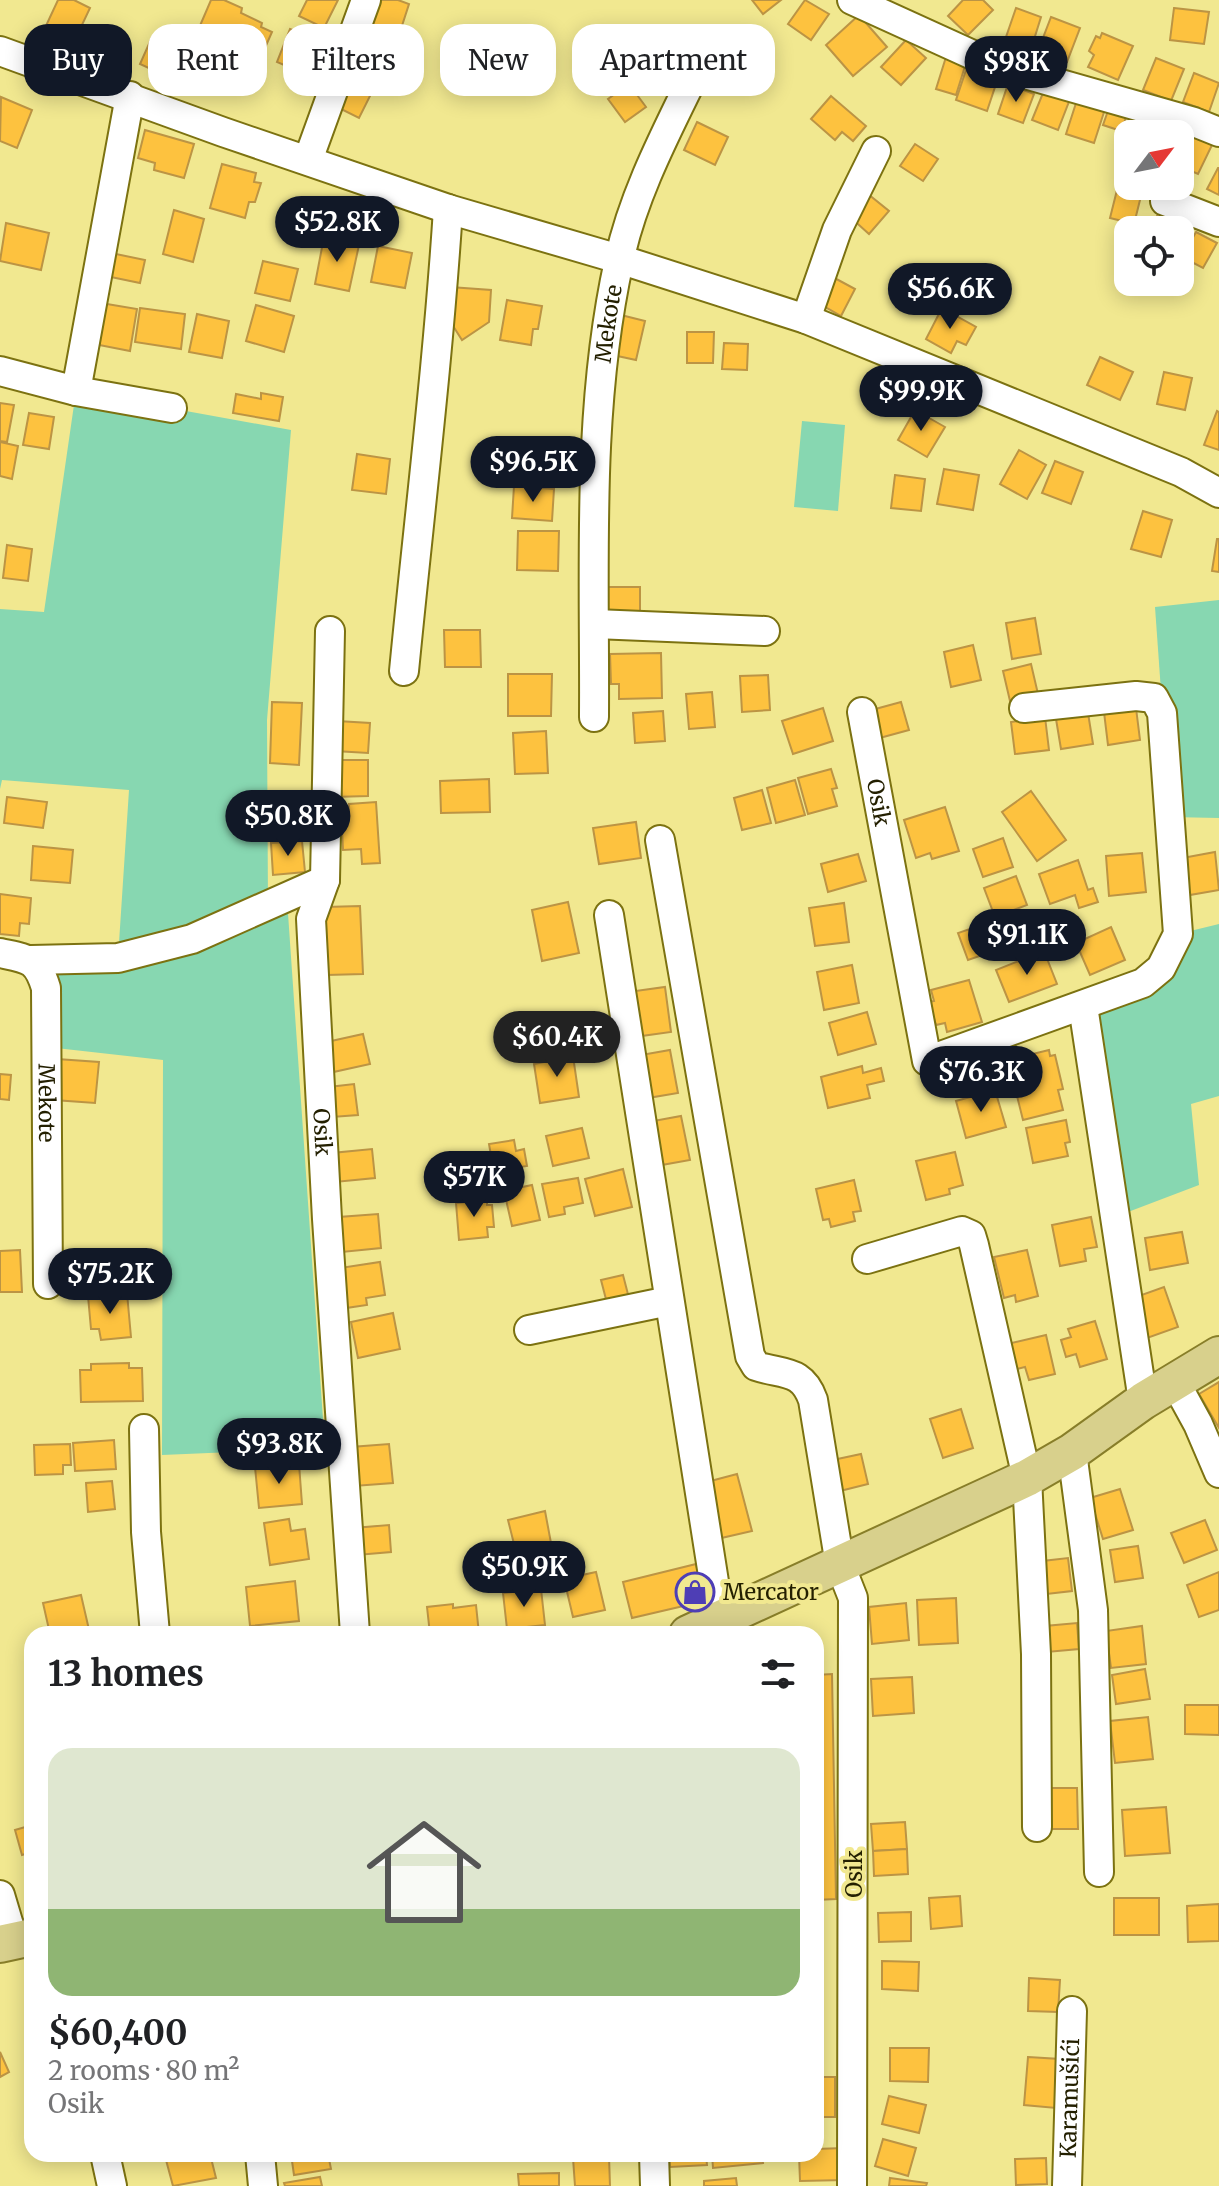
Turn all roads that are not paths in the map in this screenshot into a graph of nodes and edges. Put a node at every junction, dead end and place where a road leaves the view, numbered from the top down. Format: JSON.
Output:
{"nodes":[{"id":1,"x":366,"y":0,"type":"edge"},
{"id":2,"x":852,"y":0,"type":"edge"},
{"id":3,"x":0,"y":51,"type":"edge"},
{"id":4,"x":24,"y":59,"type":"edge"},
{"id":5,"x":130,"y":96,"type":"joint"},
{"id":6,"x":685,"y":96,"type":"edge"},
{"id":7,"x":1219,"y":132,"type":"edge"},
{"id":8,"x":876,"y":151,"type":"dead end"},
{"id":9,"x":308,"y":160,"type":"junction"},
{"id":10,"x":1165,"y":201,"type":"dead end"},
{"id":11,"x":448,"y":209,"type":"junction"},
{"id":12,"x":1219,"y":222,"type":"edge"},
{"id":13,"x":619,"y":259,"type":"junction"},
{"id":14,"x":806,"y":319,"type":"junction"},
{"id":15,"x":0,"y":371,"type":"edge"},
{"id":16,"x":76,"y":391,"type":"junction"},
{"id":17,"x":172,"y":408,"type":"dead end"},
{"id":18,"x":1219,"y":493,"type":"edge"},
{"id":19,"x":595,"y":624,"type":"junction"},
{"id":20,"x":330,"y":631,"type":"dead end"},
{"id":21,"x":765,"y":631,"type":"dead end"},
{"id":22,"x":404,"y":671,"type":"dead end"},
{"id":23,"x":1024,"y":708,"type":"dead end"},
{"id":24,"x":862,"y":712,"type":"dead end"},
{"id":25,"x":594,"y":717,"type":"dead end"},
{"id":26,"x":660,"y":840,"type":"dead end"},
{"id":27,"x":325,"y":880,"type":"junction"},
{"id":28,"x":609,"y":915,"type":"dead end"},
{"id":29,"x":0,"y":953,"type":"edge"},
{"id":30,"x":31,"y":960,"type":"junction"},
{"id":31,"x":1083,"y":1006,"type":"junction"},
{"id":32,"x":867,"y":1259,"type":"dead end"},
{"id":33,"x":48,"y":1284,"type":"dead end"},
{"id":34,"x":669,"y":1301,"type":"junction"},
{"id":35,"x":529,"y":1330,"type":"dead end"},
{"id":36,"x":1219,"y":1355,"type":"edge"},
{"id":37,"x":1175,"y":1382,"type":"junction"},
{"id":38,"x":1143,"y":1401,"type":"junction"},
{"id":39,"x":144,"y":1429,"type":"dead end"},
{"id":40,"x":1072,"y":1452,"type":"junction"},
{"id":41,"x":1219,"y":1473,"type":"edge"},
{"id":42,"x":1027,"y":1478,"type":"junction"},
{"id":43,"x":840,"y":1565,"type":"junction"},
{"id":44,"x":154,"y":1626,"type":"edge"},
{"id":45,"x":354,"y":1626,"type":"edge"},
{"id":46,"x":704,"y":1626,"type":"edge"},
{"id":47,"x":706,"y":1626,"type":"edge"},
{"id":48,"x":1037,"y":1827,"type":"dead end"},
{"id":49,"x":1099,"y":1872,"type":"dead end"},
{"id":50,"x":0,"y":1895,"type":"edge"},
{"id":51,"x":15,"y":1941,"type":"edge"},
{"id":52,"x":1072,"y":2011,"type":"dead end"},
{"id":53,"x":107,"y":2162,"type":"edge"},
{"id":54,"x":261,"y":2162,"type":"edge"},
{"id":55,"x":654,"y":2162,"type":"edge"},
{"id":56,"x":112,"y":2186,"type":"edge"},
{"id":57,"x":263,"y":2186,"type":"edge"},
{"id":58,"x":655,"y":2186,"type":"edge"},
{"id":59,"x":852,"y":2186,"type":"edge"},
{"id":60,"x":1067,"y":2186,"type":"edge"}],
"edges":[{"from":1,"to":9,"type":"street"},
{"from":2,"to":7,"type":"street"},
{"from":3,"to":4,"type":"street"},
{"from":5,"to":9,"type":"street"},
{"from":5,"to":16,"type":"street"},
{"from":6,"to":13,"type":"street","name":"Mekote"},
{"from":8,"to":14,"type":"street"},
{"from":9,"to":11,"type":"street"},
{"from":10,"to":12,"type":"street"},
{"from":11,"to":13,"type":"street"},
{"from":11,"to":22,"type":"street"},
{"from":13,"to":14,"type":"street"},
{"from":13,"to":19,"type":"street","name":"Mekote"},
{"from":14,"to":18,"type":"street"},
{"from":15,"to":16,"type":"street"},
{"from":16,"to":17,"type":"street"},
{"from":19,"to":21,"type":"street"},
{"from":19,"to":25,"type":"street","name":"Mekote"},
{"from":20,"to":27,"type":"street","name":"Osik"},
{"from":23,"to":31,"type":"street","name":"Osik"},
{"from":24,"to":31,"type":"street","name":"Osik"},
{"from":26,"to":43,"type":"street","name":"Osik"},
{"from":27,"to":30,"type":"street"},
{"from":27,"to":45,"type":"street","name":"Osik"},
{"from":28,"to":34,"type":"street"},
{"from":29,"to":30,"type":"street"},
{"from":30,"to":33,"type":"street","name":"Mekote"},
{"from":31,"to":38,"type":"street"},
{"from":32,"to":42,"type":"street"},
{"from":34,"to":35,"type":"street"},
{"from":34,"to":46,"type":"street"},
{"from":36,"to":37,"type":"main road"},
{"from":37,"to":38,"type":"main road"},
{"from":37,"to":41,"type":"street"},
{"from":38,"to":40,"type":"main road"},
{"from":39,"to":44,"type":"street"},
{"from":40,"to":42,"type":"main road"},
{"from":40,"to":49,"type":"street"},
{"from":42,"to":43,"type":"main road"},
{"from":42,"to":48,"type":"street"},
{"from":43,"to":47,"type":"main road"},
{"from":43,"to":59,"type":"street","name":"Osik"},
{"from":50,"to":51,"type":"street"},
{"from":52,"to":60,"type":"street","name":"Karamušići"},
{"from":53,"to":56,"type":"street"},
{"from":54,"to":57,"type":"street"},
{"from":55,"to":58,"type":"street"}]}
